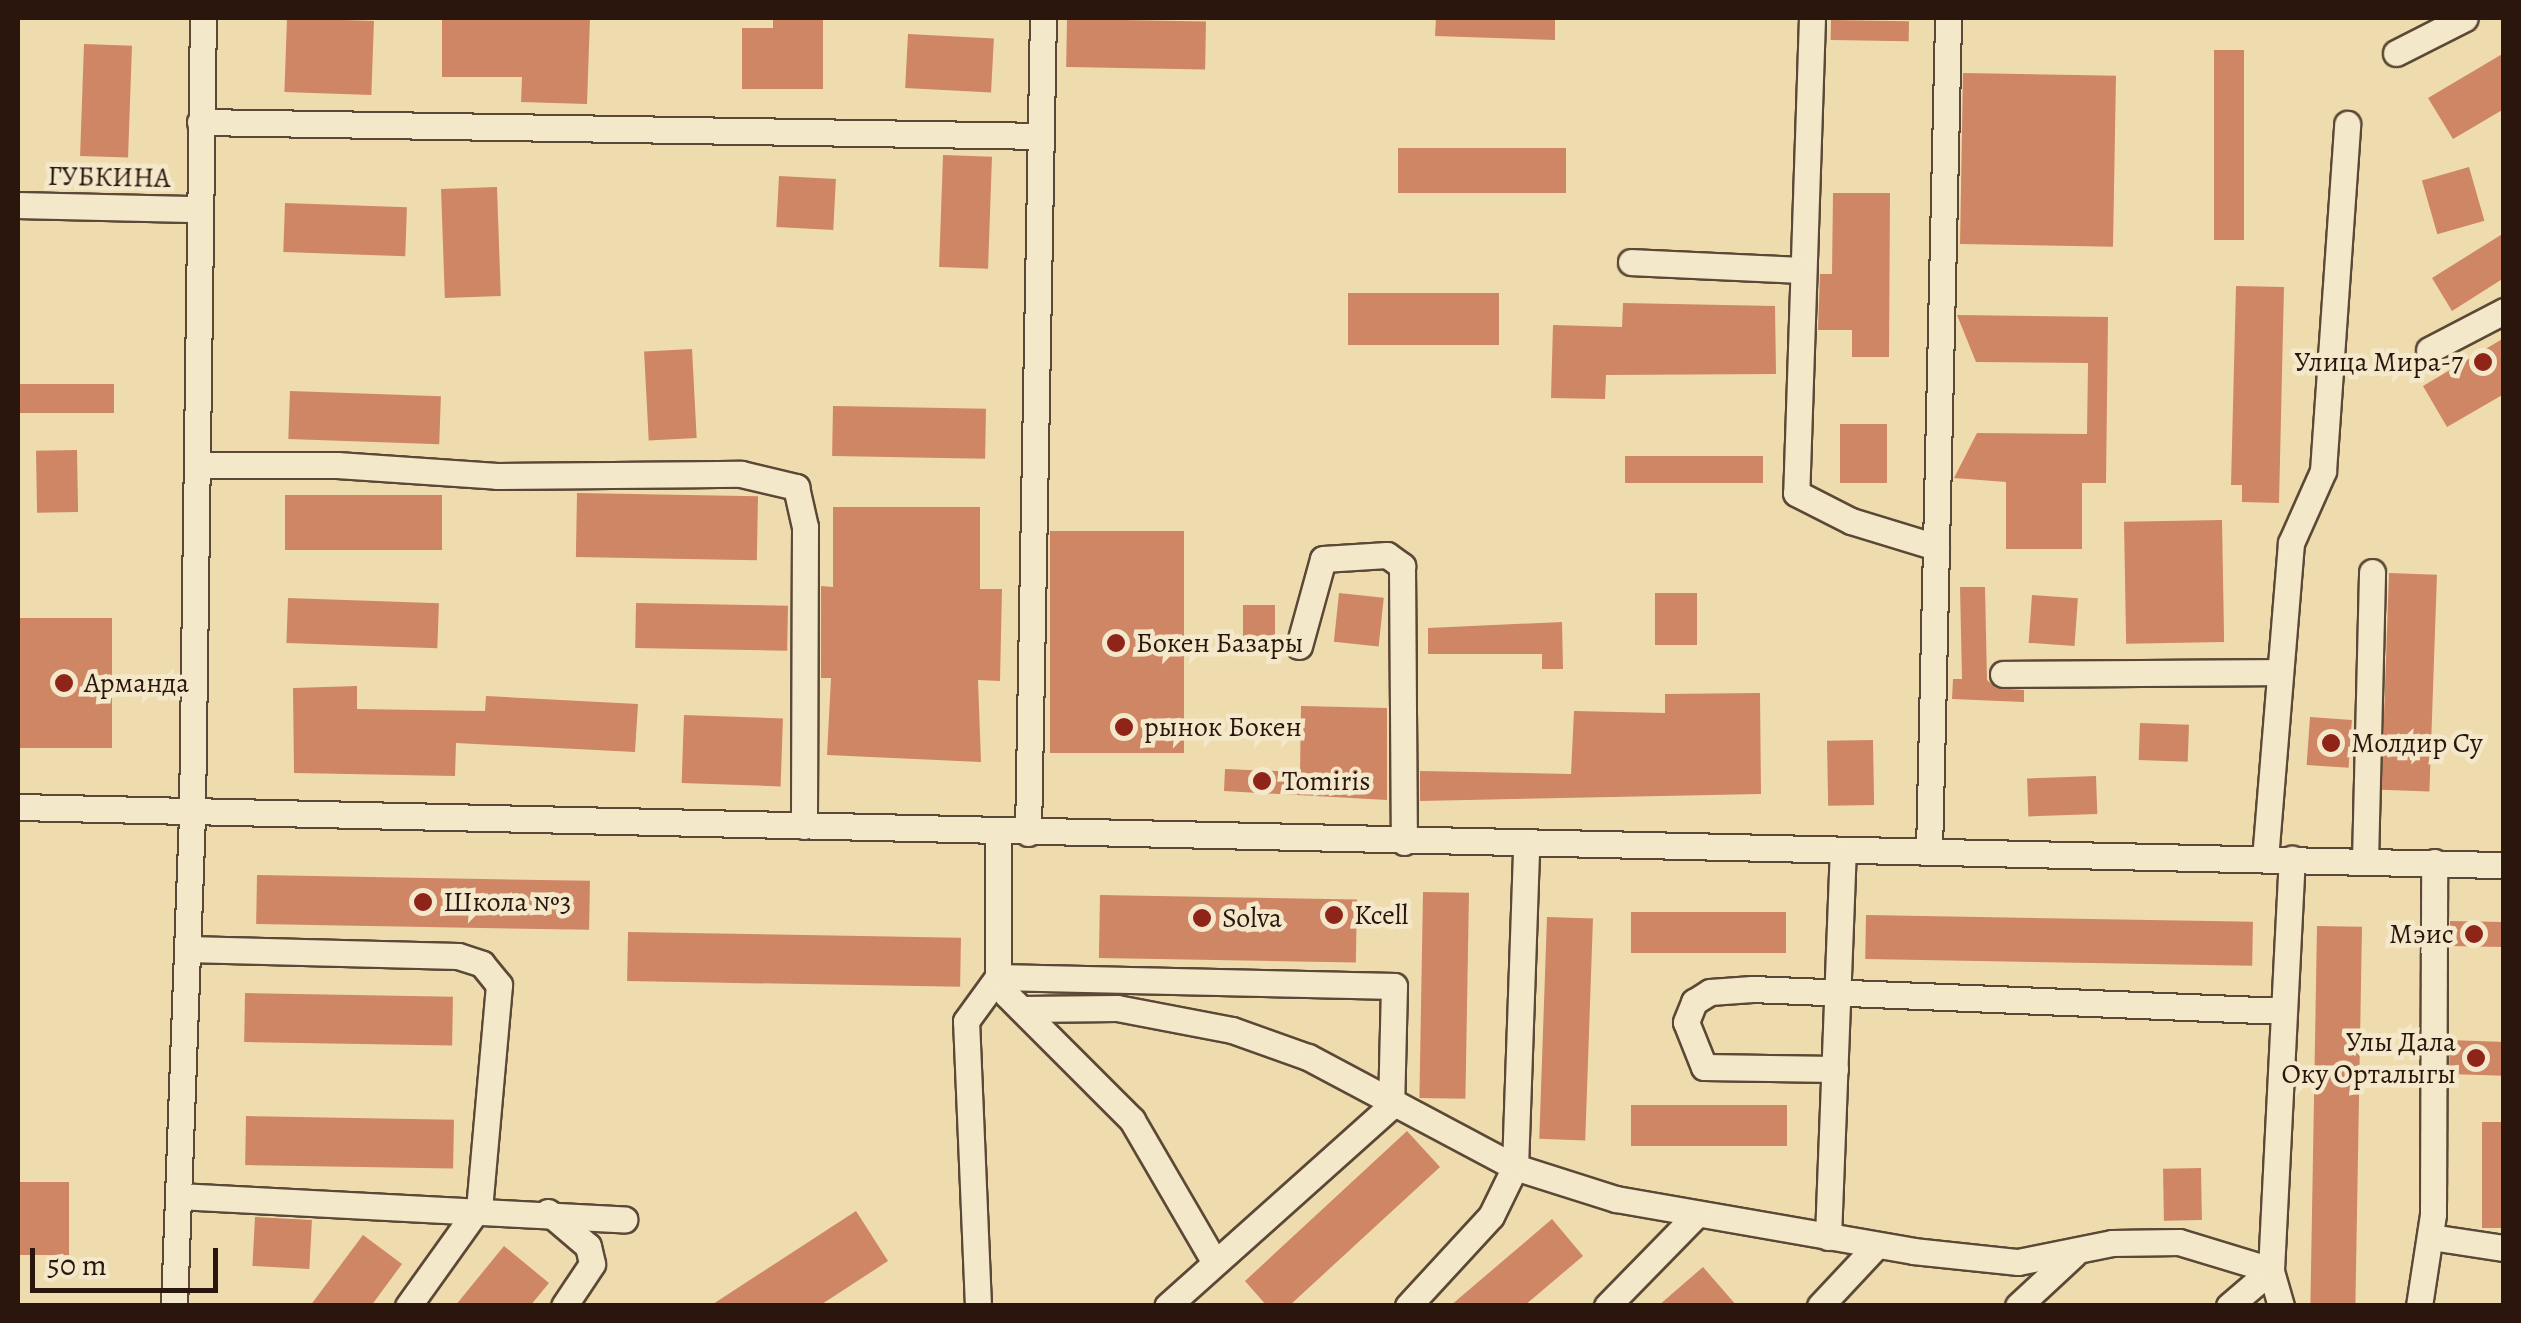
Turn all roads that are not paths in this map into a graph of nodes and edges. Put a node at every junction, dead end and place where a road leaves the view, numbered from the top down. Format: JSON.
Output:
{"nodes":[{"id":1,"x":204,"y":18,"type":"edge"},
{"id":2,"x":1043,"y":18,"type":"edge"},
{"id":3,"x":1812,"y":18,"type":"edge"},
{"id":4,"x":1948,"y":18,"type":"edge"},
{"id":5,"x":2464,"y":18,"type":"edge"},
{"id":6,"x":2396,"y":53,"type":"dead end"},
{"id":7,"x":200,"y":122,"type":"junction"},
{"id":8,"x":2347,"y":124,"type":"dead end"},
{"id":9,"x":1041,"y":136,"type":"junction"},
{"id":10,"x":18,"y":205,"type":"edge"},
{"id":11,"x":198,"y":209,"type":"junction"},
{"id":12,"x":1631,"y":262,"type":"dead end"},
{"id":13,"x":1800,"y":270,"type":"junction"},
{"id":14,"x":2504,"y":311,"type":"edge"},
{"id":15,"x":2429,"y":350,"type":"dead end"},
{"id":16,"x":198,"y":465,"type":"junction"},
{"id":17,"x":1936,"y":547,"type":"junction"},
{"id":18,"x":2372,"y":572,"type":"dead end"},
{"id":19,"x":1299,"y":646,"type":"dead end"},
{"id":20,"x":2280,"y":672,"type":"junction"},
{"id":21,"x":2003,"y":674,"type":"dead end"},
{"id":22,"x":18,"y":807,"type":"edge"},
{"id":23,"x":192,"y":811,"type":"junction"},
{"id":24,"x":804,"y":826,"type":"junction"},
{"id":25,"x":998,"y":832,"type":"junction"},
{"id":26,"x":1028,"y":833,"type":"junction"},
{"id":27,"x":1404,"y":842,"type":"junction"},
{"id":28,"x":1526,"y":844,"type":"junction"},
{"id":29,"x":1843,"y":850,"type":"junction"},
{"id":30,"x":1929,"y":852,"type":"junction"},
{"id":31,"x":2265,"y":859,"type":"junction"},
{"id":32,"x":2292,"y":859,"type":"junction"},
{"id":33,"x":2365,"y":860,"type":"junction"},
{"id":34,"x":2434,"y":862,"type":"junction"},
{"id":35,"x":2504,"y":865,"type":"edge"},
{"id":36,"x":187,"y":950,"type":"junction"},
{"id":37,"x":998,"y":977,"type":"junction"},
{"id":38,"x":1838,"y":994,"type":"junction"},
{"id":39,"x":1022,"y":1009,"type":"junction"},
{"id":40,"x":2284,"y":1010,"type":"junction"},
{"id":41,"x":1835,"y":1069,"type":"junction"},
{"id":42,"x":1391,"y":1106,"type":"junction"},
{"id":43,"x":1514,"y":1167,"type":"junction"},
{"id":44,"x":178,"y":1196,"type":"junction"},
{"id":45,"x":479,"y":1206,"type":"junction"},
{"id":46,"x":548,"y":1212,"type":"junction"},
{"id":47,"x":1696,"y":1215,"type":"junction"},
{"id":48,"x":624,"y":1219,"type":"dead end"},
{"id":49,"x":1828,"y":1237,"type":"junction"},
{"id":50,"x":2431,"y":1237,"type":"junction"},
{"id":51,"x":1876,"y":1245,"type":"junction"},
{"id":52,"x":2504,"y":1248,"type":"edge"},
{"id":53,"x":2074,"y":1254,"type":"junction"},
{"id":54,"x":1214,"y":1261,"type":"junction"},
{"id":55,"x":2271,"y":1270,"type":"junction"},
{"id":56,"x":174,"y":1306,"type":"edge"},
{"id":57,"x":408,"y":1306,"type":"edge"},
{"id":58,"x":564,"y":1306,"type":"edge"},
{"id":59,"x":978,"y":1306,"type":"edge"},
{"id":60,"x":1167,"y":1306,"type":"edge"},
{"id":61,"x":1408,"y":1306,"type":"edge"},
{"id":62,"x":1607,"y":1306,"type":"edge"},
{"id":63,"x":1820,"y":1306,"type":"edge"},
{"id":64,"x":2018,"y":1306,"type":"edge"},
{"id":65,"x":2229,"y":1306,"type":"edge"},
{"id":66,"x":2282,"y":1306,"type":"edge"},
{"id":67,"x":2420,"y":1306,"type":"edge"}],
"edges":[{"from":1,"to":7,"type":"street"},
{"from":2,"to":9,"type":"street"},
{"from":3,"to":13,"type":"street"},
{"from":4,"to":17,"type":"street"},
{"from":5,"to":6,"type":"street"},
{"from":7,"to":9,"type":"street"},
{"from":7,"to":11,"type":"street"},
{"from":8,"to":20,"type":"street"},
{"from":9,"to":26,"type":"street"},
{"from":10,"to":11,"type":"street","name":"ГУБКИНА"},
{"from":11,"to":16,"type":"street"},
{"from":12,"to":13,"type":"street"},
{"from":13,"to":17,"type":"street"},
{"from":14,"to":15,"type":"street"},
{"from":16,"to":23,"type":"street"},
{"from":16,"to":24,"type":"street"},
{"from":17,"to":30,"type":"street"},
{"from":18,"to":33,"type":"street"},
{"from":19,"to":27,"type":"street"},
{"from":20,"to":21,"type":"street"},
{"from":20,"to":31,"type":"street"},
{"from":22,"to":23,"type":"street"},
{"from":23,"to":24,"type":"street"},
{"from":23,"to":36,"type":"street"},
{"from":24,"to":25,"type":"street"},
{"from":25,"to":26,"type":"street"},
{"from":25,"to":37,"type":"street"},
{"from":26,"to":27,"type":"street"},
{"from":27,"to":28,"type":"street"},
{"from":28,"to":29,"type":"street"},
{"from":28,"to":43,"type":"street"},
{"from":29,"to":30,"type":"street"},
{"from":29,"to":38,"type":"street"},
{"from":30,"to":31,"type":"street"},
{"from":31,"to":32,"type":"street"},
{"from":32,"to":33,"type":"street"},
{"from":32,"to":40,"type":"street"},
{"from":33,"to":34,"type":"street"},
{"from":34,"to":35,"type":"street"},
{"from":34,"to":50,"type":"street"},
{"from":36,"to":44,"type":"street"},
{"from":36,"to":45,"type":"street"},
{"from":37,"to":39,"type":"street"},
{"from":37,"to":42,"type":"street"},
{"from":37,"to":59,"type":"street"},
{"from":38,"to":40,"type":"street"},
{"from":38,"to":41,"type":"street"},
{"from":38,"to":41,"type":"street"},
{"from":39,"to":42,"type":"street"},
{"from":39,"to":54,"type":"street"},
{"from":40,"to":55,"type":"street"},
{"from":41,"to":49,"type":"street"},
{"from":42,"to":43,"type":"street"},
{"from":42,"to":54,"type":"street"},
{"from":43,"to":47,"type":"street"},
{"from":43,"to":61,"type":"street"},
{"from":44,"to":45,"type":"street"},
{"from":44,"to":56,"type":"street"},
{"from":45,"to":46,"type":"street"},
{"from":45,"to":57,"type":"street"},
{"from":46,"to":48,"type":"street"},
{"from":46,"to":58,"type":"street"},
{"from":47,"to":49,"type":"street"},
{"from":47,"to":62,"type":"street"},
{"from":49,"to":51,"type":"street"},
{"from":50,"to":52,"type":"street"},
{"from":50,"to":67,"type":"street"},
{"from":51,"to":53,"type":"street"},
{"from":51,"to":63,"type":"street"},
{"from":53,"to":55,"type":"street"},
{"from":53,"to":64,"type":"street"},
{"from":54,"to":60,"type":"street"},
{"from":55,"to":65,"type":"street"},
{"from":55,"to":66,"type":"street"}]}
